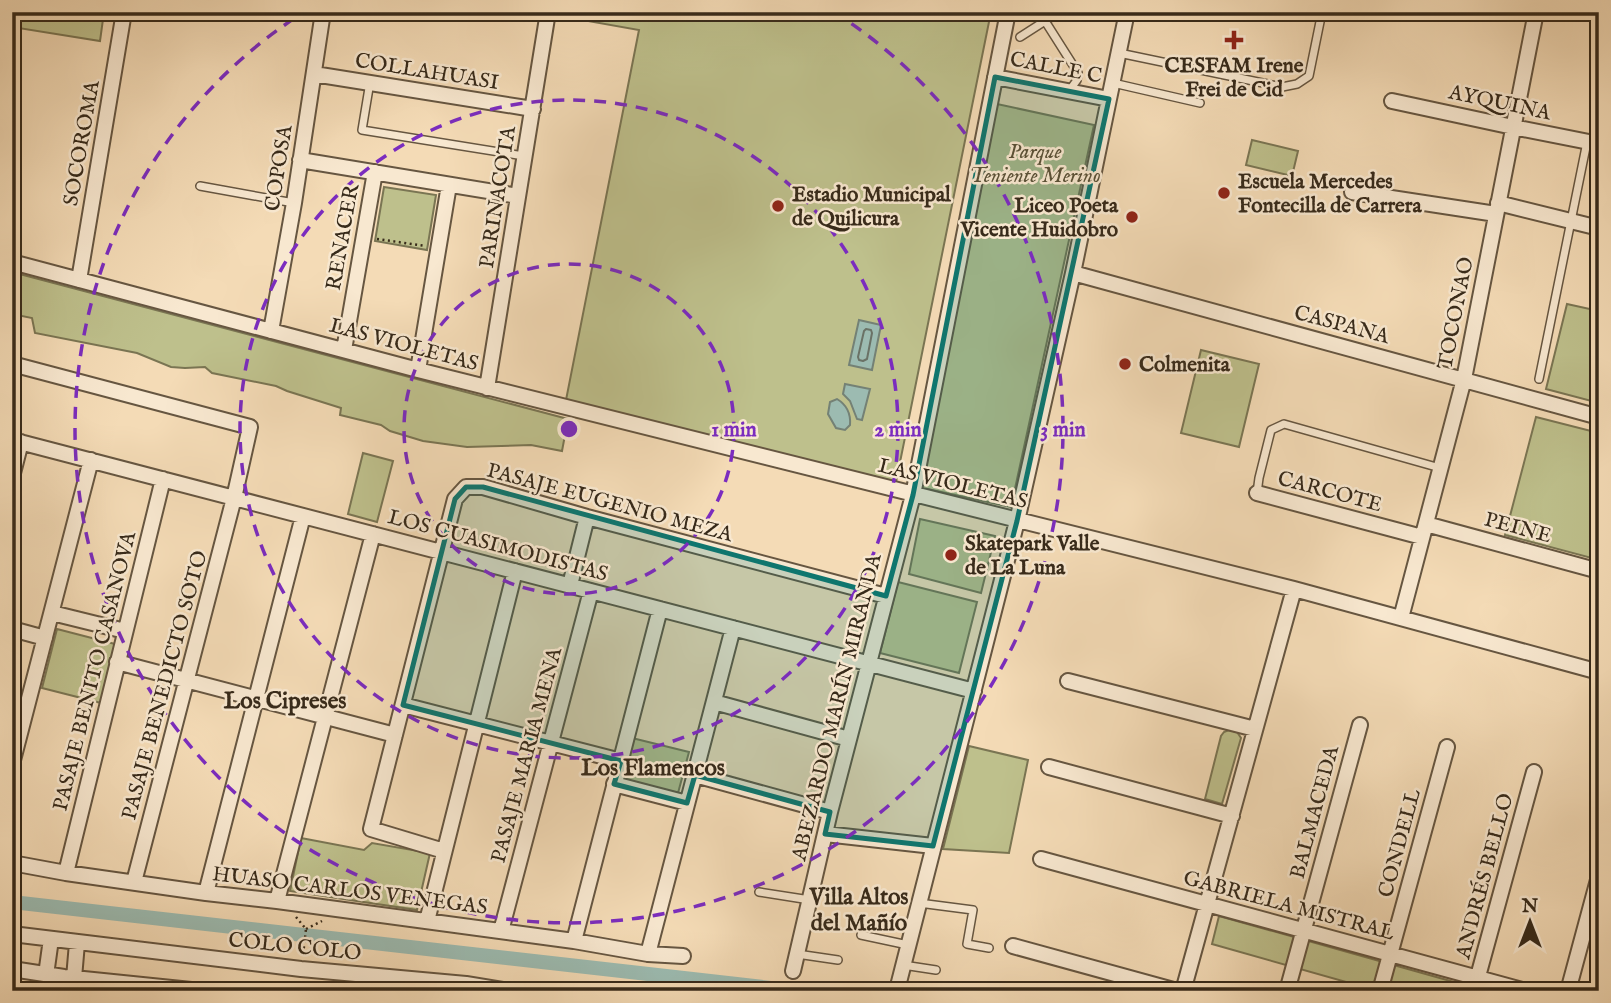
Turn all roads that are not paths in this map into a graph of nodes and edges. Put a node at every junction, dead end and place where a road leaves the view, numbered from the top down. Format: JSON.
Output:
{"nodes":[{"id":1,"x":124,"y":12,"type":"edge"},
{"id":2,"x":323,"y":12,"type":"edge"},
{"id":3,"x":548,"y":12,"type":"edge"},
{"id":4,"x":1009,"y":12,"type":"edge"},
{"id":5,"x":1059,"y":12,"type":"edge"},
{"id":6,"x":1127,"y":12,"type":"edge"},
{"id":7,"x":1322,"y":12,"type":"edge"},
{"id":8,"x":1536,"y":12,"type":"edge"},
{"id":9,"x":1045,"y":21,"type":"junction"},
{"id":10,"x":1020,"y":37,"type":"dead end"},
{"id":11,"x":1118,"y":53,"type":"junction"},
{"id":12,"x":314,"y":74,"type":"junction"},
{"id":13,"x":995,"y":77,"type":"junction"},
{"id":14,"x":370,"y":82,"type":"junction"},
{"id":15,"x":1112,"y":83,"type":"junction"},
{"id":16,"x":1068,"y":91,"type":"junction"},
{"id":17,"x":1108,"y":99,"type":"junction"},
{"id":18,"x":1392,"y":101,"type":"dead end"},
{"id":19,"x":1200,"y":103,"type":"dead end"},
{"id":20,"x":533,"y":109,"type":"junction"},
{"id":21,"x":1513,"y":127,"type":"junction"},
{"id":22,"x":1593,"y":143,"type":"edge"},
{"id":23,"x":525,"y":156,"type":"junction"},
{"id":24,"x":300,"y":160,"type":"junction"},
{"id":25,"x":374,"y":172,"type":"junction"},
{"id":26,"x":449,"y":185,"type":"junction"},
{"id":27,"x":200,"y":186,"type":"dead end"},
{"id":28,"x":1352,"y":192,"type":"dead end"},
{"id":29,"x":518,"y":196,"type":"junction"},
{"id":30,"x":293,"y":203,"type":"junction"},
{"id":31,"x":1497,"y":208,"type":"junction"},
{"id":32,"x":1571,"y":221,"type":"junction"},
{"id":33,"x":1599,"y":228,"type":"edge"},
{"id":34,"x":12,"y":262,"type":"edge"},
{"id":35,"x":1073,"y":273,"type":"junction"},
{"id":36,"x":79,"y":280,"type":"junction"},
{"id":37,"x":271,"y":331,"type":"junction"},
{"id":38,"x":344,"y":350,"type":"junction"},
{"id":39,"x":12,"y":364,"type":"edge"},
{"id":40,"x":418,"y":370,"type":"junction"},
{"id":41,"x":1464,"y":379,"type":"junction"},
{"id":42,"x":1539,"y":379,"type":"dead end"},
{"id":43,"x":487,"y":388,"type":"junction"},
{"id":44,"x":1599,"y":417,"type":"edge"},
{"id":45,"x":17,"y":441,"type":"edge"},
{"id":46,"x":91,"y":460,"type":"junction"},
{"id":47,"x":1440,"y":468,"type":"junction"},
{"id":48,"x":12,"y":477,"type":"edge"},
{"id":49,"x":163,"y":479,"type":"junction"},
{"id":50,"x":1257,"y":493,"type":"joint"},
{"id":51,"x":913,"y":495,"type":"junction"},
{"id":52,"x":234,"y":498,"type":"junction"},
{"id":53,"x":303,"y":516,"type":"junction"},
{"id":54,"x":587,"y":517,"type":"junction"},
{"id":55,"x":1017,"y":521,"type":"junction"},
{"id":56,"x":1424,"y":531,"type":"junction"},
{"id":57,"x":373,"y":534,"type":"junction"},
{"id":58,"x":442,"y":552,"type":"junction"},
{"id":59,"x":515,"y":571,"type":"junction"},
{"id":60,"x":1599,"y":571,"type":"edge"},
{"id":61,"x":570,"y":585,"type":"junction"},
{"id":62,"x":1294,"y":590,"type":"junction"},
{"id":63,"x":591,"y":591,"type":"junction"},
{"id":64,"x":886,"y":596,"type":"junction"},
{"id":65,"x":660,"y":609,"type":"junction"},
{"id":66,"x":52,"y":613,"type":"junction"},
{"id":67,"x":1401,"y":618,"type":"junction"},
{"id":68,"x":733,"y":628,"type":"junction"},
{"id":69,"x":12,"y":629,"type":"edge"},
{"id":70,"x":125,"y":631,"type":"junction"},
{"id":71,"x":45,"y":638,"type":"junction"},
{"id":72,"x":117,"y":662,"type":"junction"},
{"id":73,"x":868,"y":663,"type":"junction"},
{"id":74,"x":1599,"y":671,"type":"edge"},
{"id":75,"x":187,"y":680,"type":"junction"},
{"id":76,"x":1068,"y":681,"type":"dead end"},
{"id":77,"x":974,"y":691,"type":"junction"},
{"id":78,"x":256,"y":698,"type":"junction"},
{"id":79,"x":714,"y":702,"type":"junction"},
{"id":80,"x":403,"y":705,"type":"junction"},
{"id":81,"x":326,"y":716,"type":"junction"},
{"id":82,"x":477,"y":724,"type":"junction"},
{"id":83,"x":1360,"y":725,"type":"dead end"},
{"id":84,"x":1255,"y":730,"type":"junction"},
{"id":85,"x":396,"y":734,"type":"junction"},
{"id":86,"x":849,"y":739,"type":"junction"},
{"id":87,"x":551,"y":743,"type":"junction"},
{"id":88,"x":1447,"y":747,"type":"dead end"},
{"id":89,"x":621,"y":761,"type":"junction"},
{"id":90,"x":12,"y":764,"type":"edge"},
{"id":91,"x":1049,"y":767,"type":"dead end"},
{"id":92,"x":1534,"y":772,"type":"dead end"},
{"id":93,"x":695,"y":775,"type":"junction"},
{"id":94,"x":614,"y":784,"type":"junction"},
{"id":95,"x":687,"y":803,"type":"junction"},
{"id":96,"x":830,"y":812,"type":"junction"},
{"id":97,"x":1232,"y":816,"type":"junction"},
{"id":98,"x":824,"y":834,"type":"junction"},
{"id":99,"x":933,"y":846,"type":"junction"},
{"id":100,"x":444,"y":850,"type":"junction"},
{"id":101,"x":1041,"y":859,"type":"dead end"},
{"id":102,"x":12,"y":863,"type":"edge"},
{"id":103,"x":66,"y":873,"type":"junction"},
{"id":104,"x":1599,"y":876,"type":"edge"},
{"id":105,"x":134,"y":882,"type":"junction"},
{"id":106,"x":759,"y":892,"type":"dead end"},
{"id":107,"x":206,"y":893,"type":"junction"},
{"id":108,"x":810,"y":900,"type":"junction"},
{"id":109,"x":277,"y":901,"type":"junction"},
{"id":110,"x":919,"y":903,"type":"junction"},
{"id":111,"x":1208,"y":904,"type":"junction"},
{"id":112,"x":427,"y":921,"type":"junction"},
{"id":113,"x":1304,"y":930,"type":"junction"},
{"id":114,"x":501,"y":931,"type":"junction"},
{"id":115,"x":12,"y":934,"type":"edge"},
{"id":116,"x":861,"y":936,"type":"dead end"},
{"id":117,"x":51,"y":939,"type":"junction"},
{"id":118,"x":574,"y":941,"type":"junction"},
{"id":119,"x":77,"y":943,"type":"junction"},
{"id":120,"x":908,"y":945,"type":"junction"},
{"id":121,"x":1013,"y":946,"type":"dead end"},
{"id":122,"x":989,"y":948,"type":"dead end"},
{"id":123,"x":648,"y":954,"type":"junction"},
{"id":124,"x":797,"y":954,"type":"junction"},
{"id":125,"x":1390,"y":954,"type":"junction"},
{"id":126,"x":683,"y":957,"type":"dead end"},
{"id":127,"x":838,"y":960,"type":"dead end"},
{"id":128,"x":903,"y":965,"type":"junction"},
{"id":129,"x":12,"y":970,"type":"edge"},
{"id":130,"x":936,"y":970,"type":"dead end"},
{"id":131,"x":793,"y":971,"type":"dead end"},
{"id":132,"x":46,"y":975,"type":"junction"},
{"id":133,"x":74,"y":978,"type":"junction"},
{"id":134,"x":408,"y":978,"type":"junction"},
{"id":135,"x":1476,"y":984,"type":"edge"},
{"id":136,"x":132,"y":987,"type":"edge"},
{"id":137,"x":897,"y":990,"type":"edge"},
{"id":138,"x":201,"y":991,"type":"edge"},
{"id":139,"x":382,"y":991,"type":"edge"},
{"id":140,"x":510,"y":991,"type":"edge"},
{"id":141,"x":1177,"y":991,"type":"edge"},
{"id":142,"x":1183,"y":991,"type":"edge"},
{"id":143,"x":1287,"y":991,"type":"edge"},
{"id":144,"x":1380,"y":991,"type":"edge"},
{"id":145,"x":1526,"y":991,"type":"edge"},
{"id":146,"x":1568,"y":991,"type":"edge"}],
"edges":[{"from":1,"to":36,"type":"street","name":"SOCOROMA"},
{"from":2,"to":12,"type":"street","name":"COPOSA"},
{"from":3,"to":20,"type":"street","name":"PARINACOTA"},
{"from":4,"to":13,"type":"street","name":"ABEZARDO MARÍN MIRANDA"},
{"from":5,"to":9,"type":"lane"},
{"from":6,"to":11,"type":"street"},
{"from":7,"to":11,"type":"lane"},
{"from":8,"to":21,"type":"street","name":"TOCONAO"},
{"from":9,"to":10,"type":"lane"},
{"from":9,"to":16,"type":"lane"},
{"from":11,"to":15,"type":"street"},
{"from":12,"to":14,"type":"street","name":"COLLAHUASI"},
{"from":12,"to":24,"type":"street","name":"COPOSA"},
{"from":13,"to":16,"type":"street","name":"CALLE C"},
{"from":13,"to":51,"type":"street","name":"ABEZARDO MARÍN MIRANDA"},
{"from":14,"to":20,"type":"street","name":"COLLAHUASI"},
{"from":14,"to":23,"type":"lane"},
{"from":15,"to":17,"type":"street"},
{"from":15,"to":19,"type":"lane"},
{"from":16,"to":17,"type":"street","name":"CALLE C"},
{"from":17,"to":35,"type":"street"},
{"from":18,"to":21,"type":"street","name":"AYQUINA"},
{"from":20,"to":23,"type":"street","name":"PARINACOTA"},
{"from":21,"to":22,"type":"street","name":"AYQUINA"},
{"from":21,"to":31,"type":"street","name":"TOCONAO"},
{"from":22,"to":32,"type":"lane"},
{"from":23,"to":29,"type":"street","name":"PARINACOTA"},
{"from":24,"to":25,"type":"street"},
{"from":24,"to":30,"type":"street","name":"COPOSA"},
{"from":25,"to":26,"type":"street"},
{"from":25,"to":38,"type":"street","name":"RENACER"},
{"from":26,"to":29,"type":"street"},
{"from":26,"to":40,"type":"street"},
{"from":27,"to":30,"type":"lane"},
{"from":28,"to":31,"type":"street"},
{"from":29,"to":43,"type":"street","name":"PARINACOTA"},
{"from":30,"to":37,"type":"street","name":"COPOSA"},
{"from":31,"to":32,"type":"street"},
{"from":31,"to":41,"type":"street","name":"TOCONAO"},
{"from":32,"to":33,"type":"street"},
{"from":32,"to":42,"type":"lane"},
{"from":34,"to":36,"type":"street","name":"LAS VIOLETAS"},
{"from":35,"to":41,"type":"street","name":"CASPANA"},
{"from":35,"to":55,"type":"street"},
{"from":36,"to":37,"type":"street","name":"LAS VIOLETAS"},
{"from":37,"to":38,"type":"street","name":"LAS VIOLETAS"},
{"from":38,"to":40,"type":"street","name":"LAS VIOLETAS"},
{"from":39,"to":52,"type":"street"},
{"from":40,"to":43,"type":"street","name":"LAS VIOLETAS"},
{"from":41,"to":44,"type":"street","name":"CASPANA"},
{"from":41,"to":47,"type":"street","name":"TOCONAO"},
{"from":43,"to":51,"type":"street","name":"LAS VIOLETAS"},
{"from":45,"to":46,"type":"street","name":"LOS CUASIMODISTAS"},
{"from":45,"to":48,"type":"street"},
{"from":46,"to":49,"type":"street","name":"LOS CUASIMODISTAS"},
{"from":46,"to":66,"type":"street"},
{"from":47,"to":50,"type":"lane","name":"CARCOTE"},
{"from":47,"to":56,"type":"street","name":"TOCONAO"},
{"from":49,"to":52,"type":"street","name":"LOS CUASIMODISTAS"},
{"from":49,"to":70,"type":"street","name":"PASAJE BENITO CASANOVA"},
{"from":50,"to":56,"type":"street","name":"CARCOTE"},
{"from":51,"to":55,"type":"street","name":"LAS VIOLETAS"},
{"from":51,"to":64,"type":"street","name":"ABEZARDO MARÍN MIRANDA"},
{"from":52,"to":53,"type":"street","name":"LOS CUASIMODISTAS"},
{"from":52,"to":75,"type":"street","name":"PASAJE BENEDICTO SOTO"},
{"from":53,"to":57,"type":"street","name":"LOS CUASIMODISTAS"},
{"from":53,"to":78,"type":"street"},
{"from":54,"to":58,"type":"street","name":"PASAJE EUGENIO MEZA"},
{"from":54,"to":61,"type":"street"},
{"from":54,"to":64,"type":"street","name":"PASAJE EUGENIO MEZA"},
{"from":55,"to":62,"type":"street","name":"LAS VIOLETAS"},
{"from":55,"to":77,"type":"street"},
{"from":56,"to":60,"type":"street","name":"PEINE"},
{"from":56,"to":67,"type":"street","name":"TOCONAO"},
{"from":57,"to":58,"type":"street","name":"LOS CUASIMODISTAS"},
{"from":57,"to":81,"type":"street"},
{"from":58,"to":59,"type":"street","name":"LOS CUASIMODISTAS"},
{"from":58,"to":80,"type":"street","name":"PASAJE EUGENIO MEZA"},
{"from":59,"to":61,"type":"street","name":"LOS CUASIMODISTAS"},
{"from":59,"to":82,"type":"street"},
{"from":61,"to":63,"type":"street","name":"LOS CUASIMODISTAS"},
{"from":62,"to":67,"type":"street","name":"LAS VIOLETAS"},
{"from":62,"to":84,"type":"street"},
{"from":63,"to":65,"type":"street","name":"LOS CUASIMODISTAS"},
{"from":63,"to":87,"type":"street","name":"PASAJE MARIA MENA"},
{"from":64,"to":73,"type":"street","name":"ABEZARDO MARÍN MIRANDA"},
{"from":65,"to":68,"type":"street","name":"LOS CUASIMODISTAS"},
{"from":65,"to":89,"type":"street"},
{"from":66,"to":70,"type":"street"},
{"from":66,"to":71,"type":"street"},
{"from":67,"to":74,"type":"street","name":"LAS VIOLETAS"},
{"from":68,"to":73,"type":"street","name":"LOS CUASIMODISTAS"},
{"from":68,"to":79,"type":"street"},
{"from":69,"to":71,"type":"street"},
{"from":70,"to":72,"type":"street","name":"PASAJE BENITO CASANOVA"},
{"from":71,"to":90,"type":"street"},
{"from":72,"to":75,"type":"street"},
{"from":72,"to":103,"type":"street","name":"PASAJE BENITO CASANOVA"},
{"from":73,"to":77,"type":"street","name":"LOS CUASIMODISTAS"},
{"from":73,"to":86,"type":"street","name":"ABEZARDO MARÍN MIRANDA"},
{"from":75,"to":78,"type":"street"},
{"from":75,"to":105,"type":"street","name":"PASAJE BENEDICTO SOTO"},
{"from":76,"to":84,"type":"street"},
{"from":77,"to":99,"type":"street"},
{"from":78,"to":81,"type":"street"},
{"from":78,"to":107,"type":"street"},
{"from":79,"to":86,"type":"street"},
{"from":79,"to":93,"type":"street"},
{"from":80,"to":82,"type":"street"},
{"from":80,"to":85,"type":"street","name":"PASAJE EUGENIO MEZA"},
{"from":81,"to":85,"type":"street"},
{"from":81,"to":109,"type":"street"},
{"from":82,"to":87,"type":"street"},
{"from":82,"to":100,"type":"street"},
{"from":83,"to":113,"type":"street","name":"BALMACEDA"},
{"from":84,"to":97,"type":"street"},
{"from":85,"to":100,"type":"street","name":"PASAJE EUGENIO MEZA"},
{"from":86,"to":96,"type":"street","name":"ABEZARDO MARÍN MIRANDA"},
{"from":87,"to":89,"type":"street"},
{"from":87,"to":114,"type":"street","name":"PASAJE MARIA MENA"},
{"from":88,"to":125,"type":"street","name":"CONDELL"},
{"from":89,"to":94,"type":"street"},
{"from":91,"to":97,"type":"street"},
{"from":92,"to":135,"type":"street","name":"ANDRÉS BELLO"},
{"from":93,"to":95,"type":"street"},
{"from":93,"to":96,"type":"street"},
{"from":94,"to":95,"type":"street"},
{"from":94,"to":118,"type":"street"},
{"from":95,"to":123,"type":"street"},
{"from":96,"to":98,"type":"street","name":"ABEZARDO MARÍN MIRANDA"},
{"from":97,"to":111,"type":"street"},
{"from":98,"to":99,"type":"street"},
{"from":98,"to":108,"type":"street","name":"ABEZARDO MARÍN MIRANDA"},
{"from":99,"to":110,"type":"street"},
{"from":100,"to":112,"type":"street"},
{"from":101,"to":111,"type":"street","name":"GABRIELA MISTRAL"},
{"from":102,"to":103,"type":"street","name":"HUASO CARLOS VENEGAS"},
{"from":103,"to":105,"type":"street","name":"HUASO CARLOS VENEGAS"},
{"from":104,"to":146,"type":"street"},
{"from":105,"to":107,"type":"street","name":"HUASO CARLOS VENEGAS"},
{"from":106,"to":108,"type":"lane"},
{"from":107,"to":109,"type":"street","name":"HUASO CARLOS VENEGAS"},
{"from":108,"to":124,"type":"street","name":"ABEZARDO MARÍN MIRANDA"},
{"from":109,"to":112,"type":"street","name":"HUASO CARLOS VENEGAS"},
{"from":110,"to":120,"type":"street"},
{"from":110,"to":122,"type":"lane"},
{"from":111,"to":113,"type":"street","name":"GABRIELA MISTRAL"},
{"from":111,"to":142,"type":"street"},
{"from":112,"to":114,"type":"street","name":"HUASO CARLOS VENEGAS"},
{"from":113,"to":125,"type":"street","name":"GABRIELA MISTRAL"},
{"from":113,"to":143,"type":"street","name":"BALMACEDA"},
{"from":114,"to":118,"type":"street","name":"HUASO CARLOS VENEGAS"},
{"from":115,"to":117,"type":"street","name":"COLO COLO"},
{"from":116,"to":120,"type":"lane"},
{"from":117,"to":119,"type":"street","name":"COLO COLO"},
{"from":117,"to":132,"type":"street"},
{"from":118,"to":123,"type":"street","name":"HUASO CARLOS VENEGAS"},
{"from":119,"to":133,"type":"street"},
{"from":119,"to":134,"type":"street","name":"COLO COLO"},
{"from":120,"to":128,"type":"street"},
{"from":121,"to":141,"type":"street"},
{"from":123,"to":126,"type":"street","name":"HUASO CARLOS VENEGAS"},
{"from":124,"to":127,"type":"lane"},
{"from":124,"to":131,"type":"street","name":"ABEZARDO MARÍN MIRANDA"},
{"from":125,"to":135,"type":"street","name":"GABRIELA MISTRAL"},
{"from":125,"to":144,"type":"street","name":"CONDELL"},
{"from":128,"to":130,"type":"lane"},
{"from":128,"to":137,"type":"street"},
{"from":129,"to":132,"type":"street"},
{"from":132,"to":133,"type":"street"},
{"from":133,"to":136,"type":"street"},
{"from":134,"to":139,"type":"lane"},
{"from":134,"to":140,"type":"street","name":"COLO COLO"},
{"from":135,"to":145,"type":"street","name":"GABRIELA MISTRAL"},
{"from":136,"to":138,"type":"street"}]}
